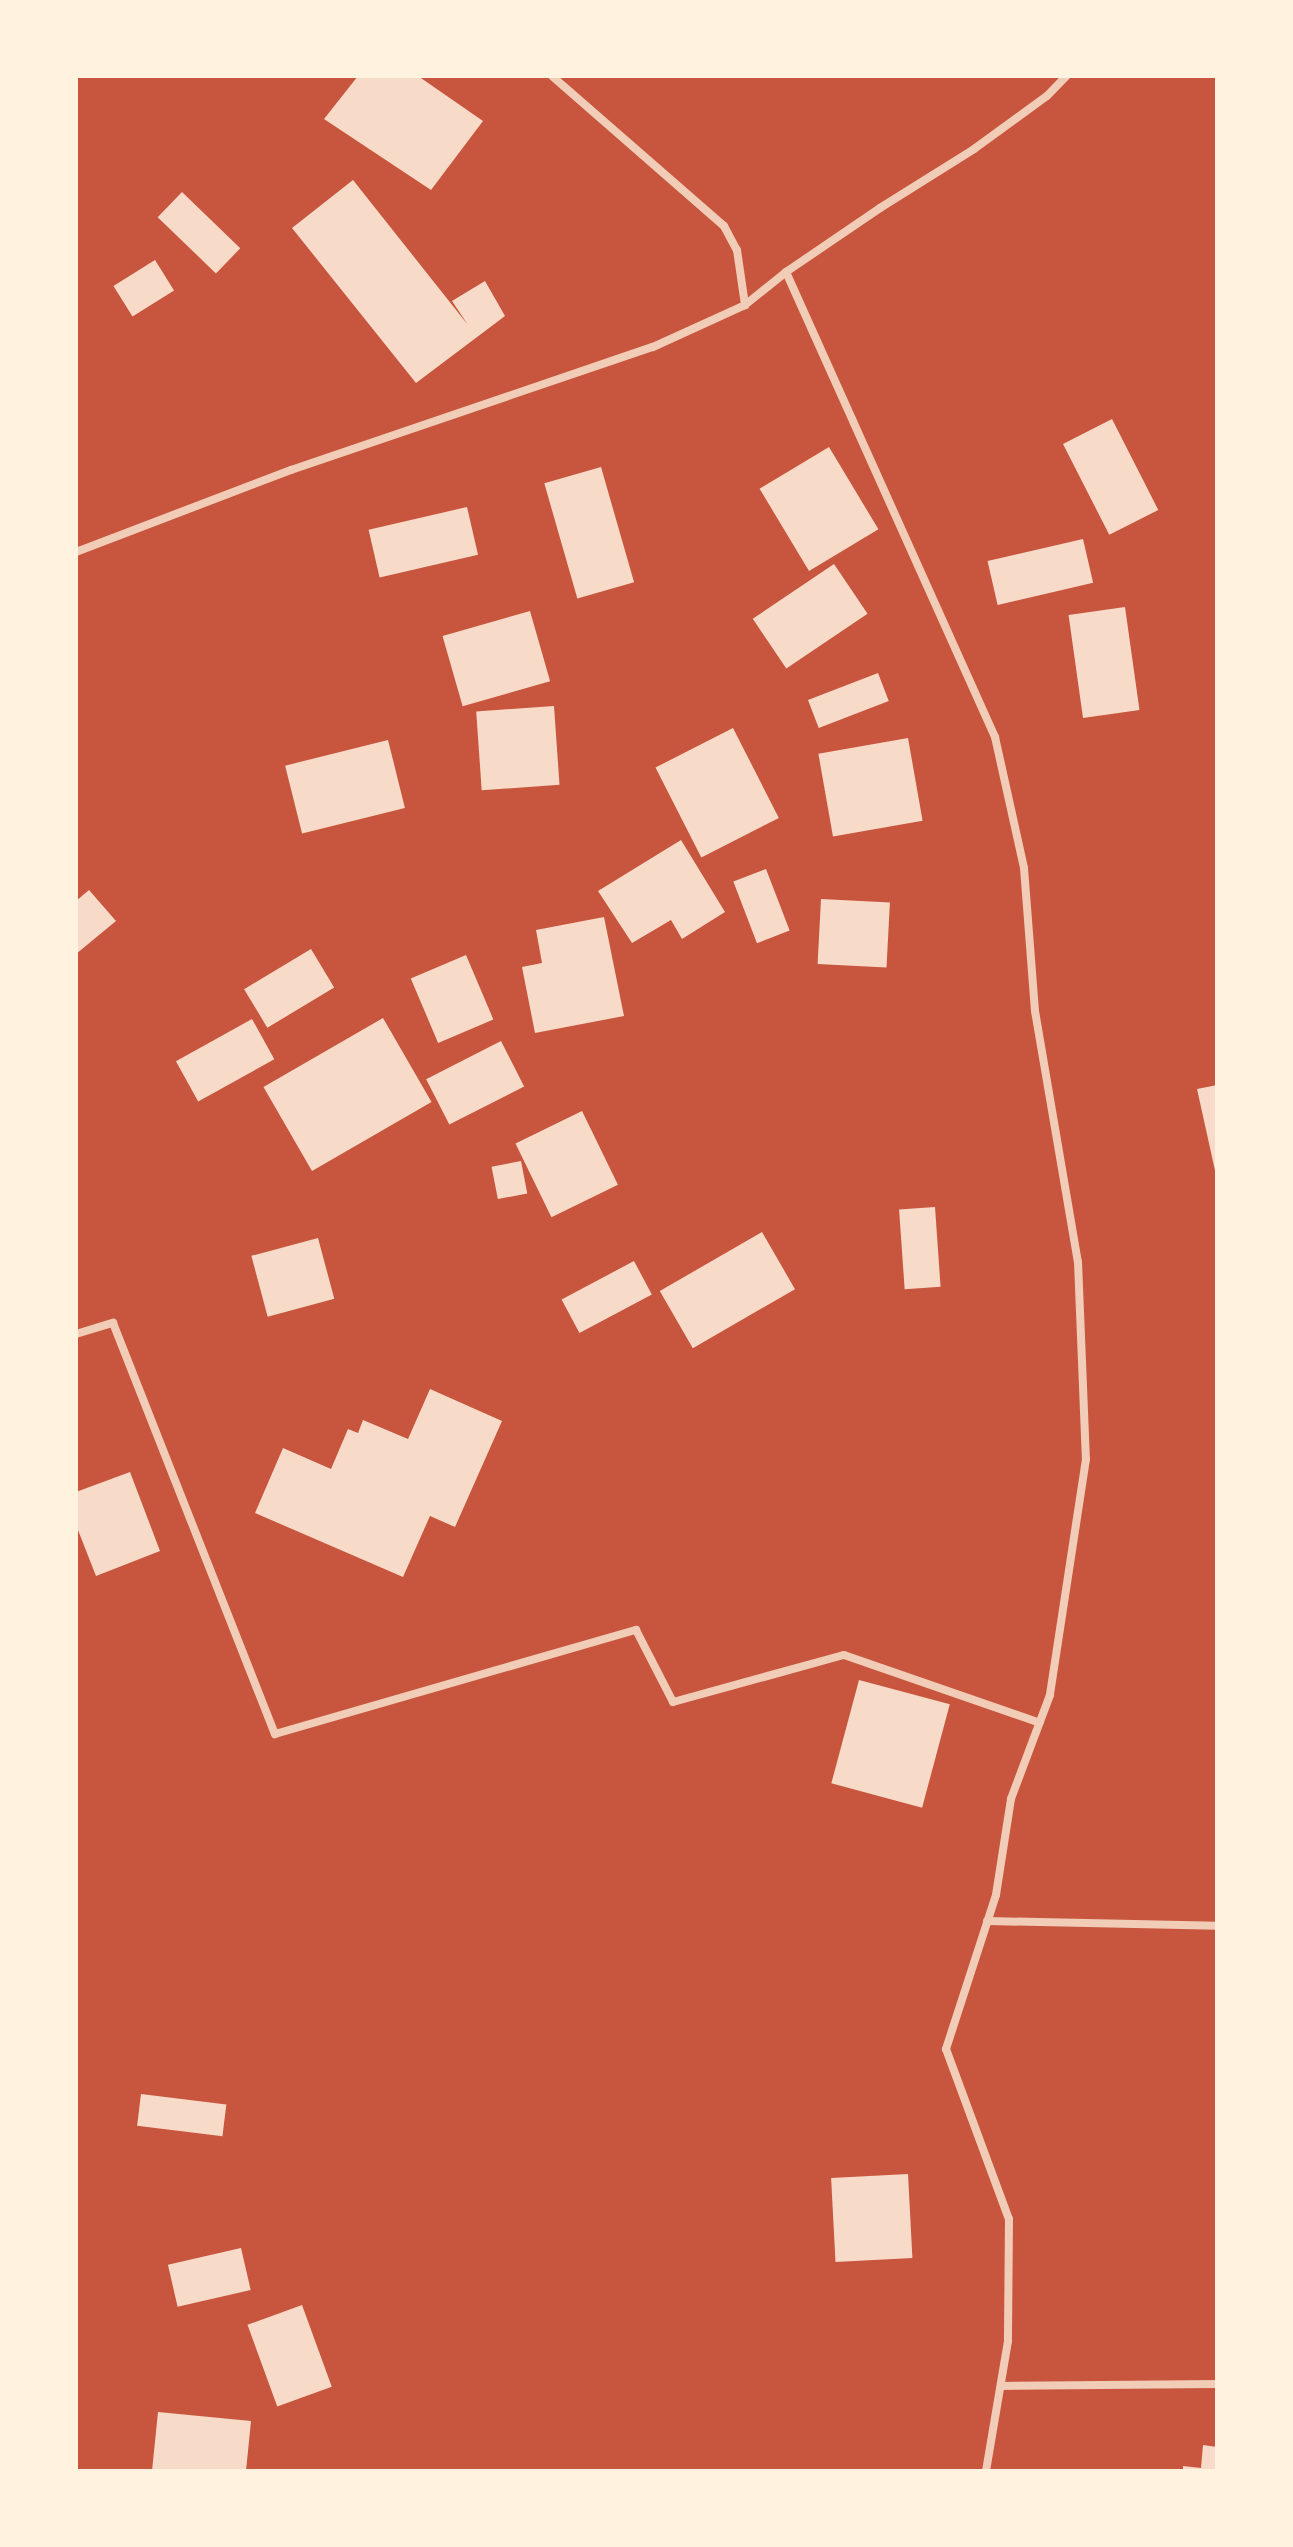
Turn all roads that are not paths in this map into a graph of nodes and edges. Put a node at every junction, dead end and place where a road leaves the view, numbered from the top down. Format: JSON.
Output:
{"nodes":[{"id":1,"x":552,"y":76,"type":"edge"},
{"id":2,"x":1066,"y":76,"type":"edge"},
{"id":3,"x":786,"y":272,"type":"junction"},
{"id":4,"x":745,"y":305,"type":"junction"},
{"id":5,"x":76,"y":552,"type":"edge"},
{"id":6,"x":76,"y":1334,"type":"edge"},
{"id":7,"x":1040,"y":1723,"type":"junction"},
{"id":8,"x":987,"y":1921,"type":"junction"},
{"id":9,"x":1217,"y":1926,"type":"edge"},
{"id":10,"x":1217,"y":2384,"type":"edge"},
{"id":11,"x":1001,"y":2386,"type":"junction"},
{"id":12,"x":986,"y":2471,"type":"edge"}],
"edges":[{"from":1,"to":4,"type":"street"},
{"from":2,"to":3,"type":"street"},
{"from":3,"to":4,"type":"street"},
{"from":3,"to":7,"type":"street"},
{"from":4,"to":5,"type":"street"},
{"from":6,"to":7,"type":"street"},
{"from":7,"to":8,"type":"street"},
{"from":8,"to":9,"type":"street"},
{"from":8,"to":11,"type":"street"},
{"from":10,"to":11,"type":"street"},
{"from":11,"to":12,"type":"street"}]}
